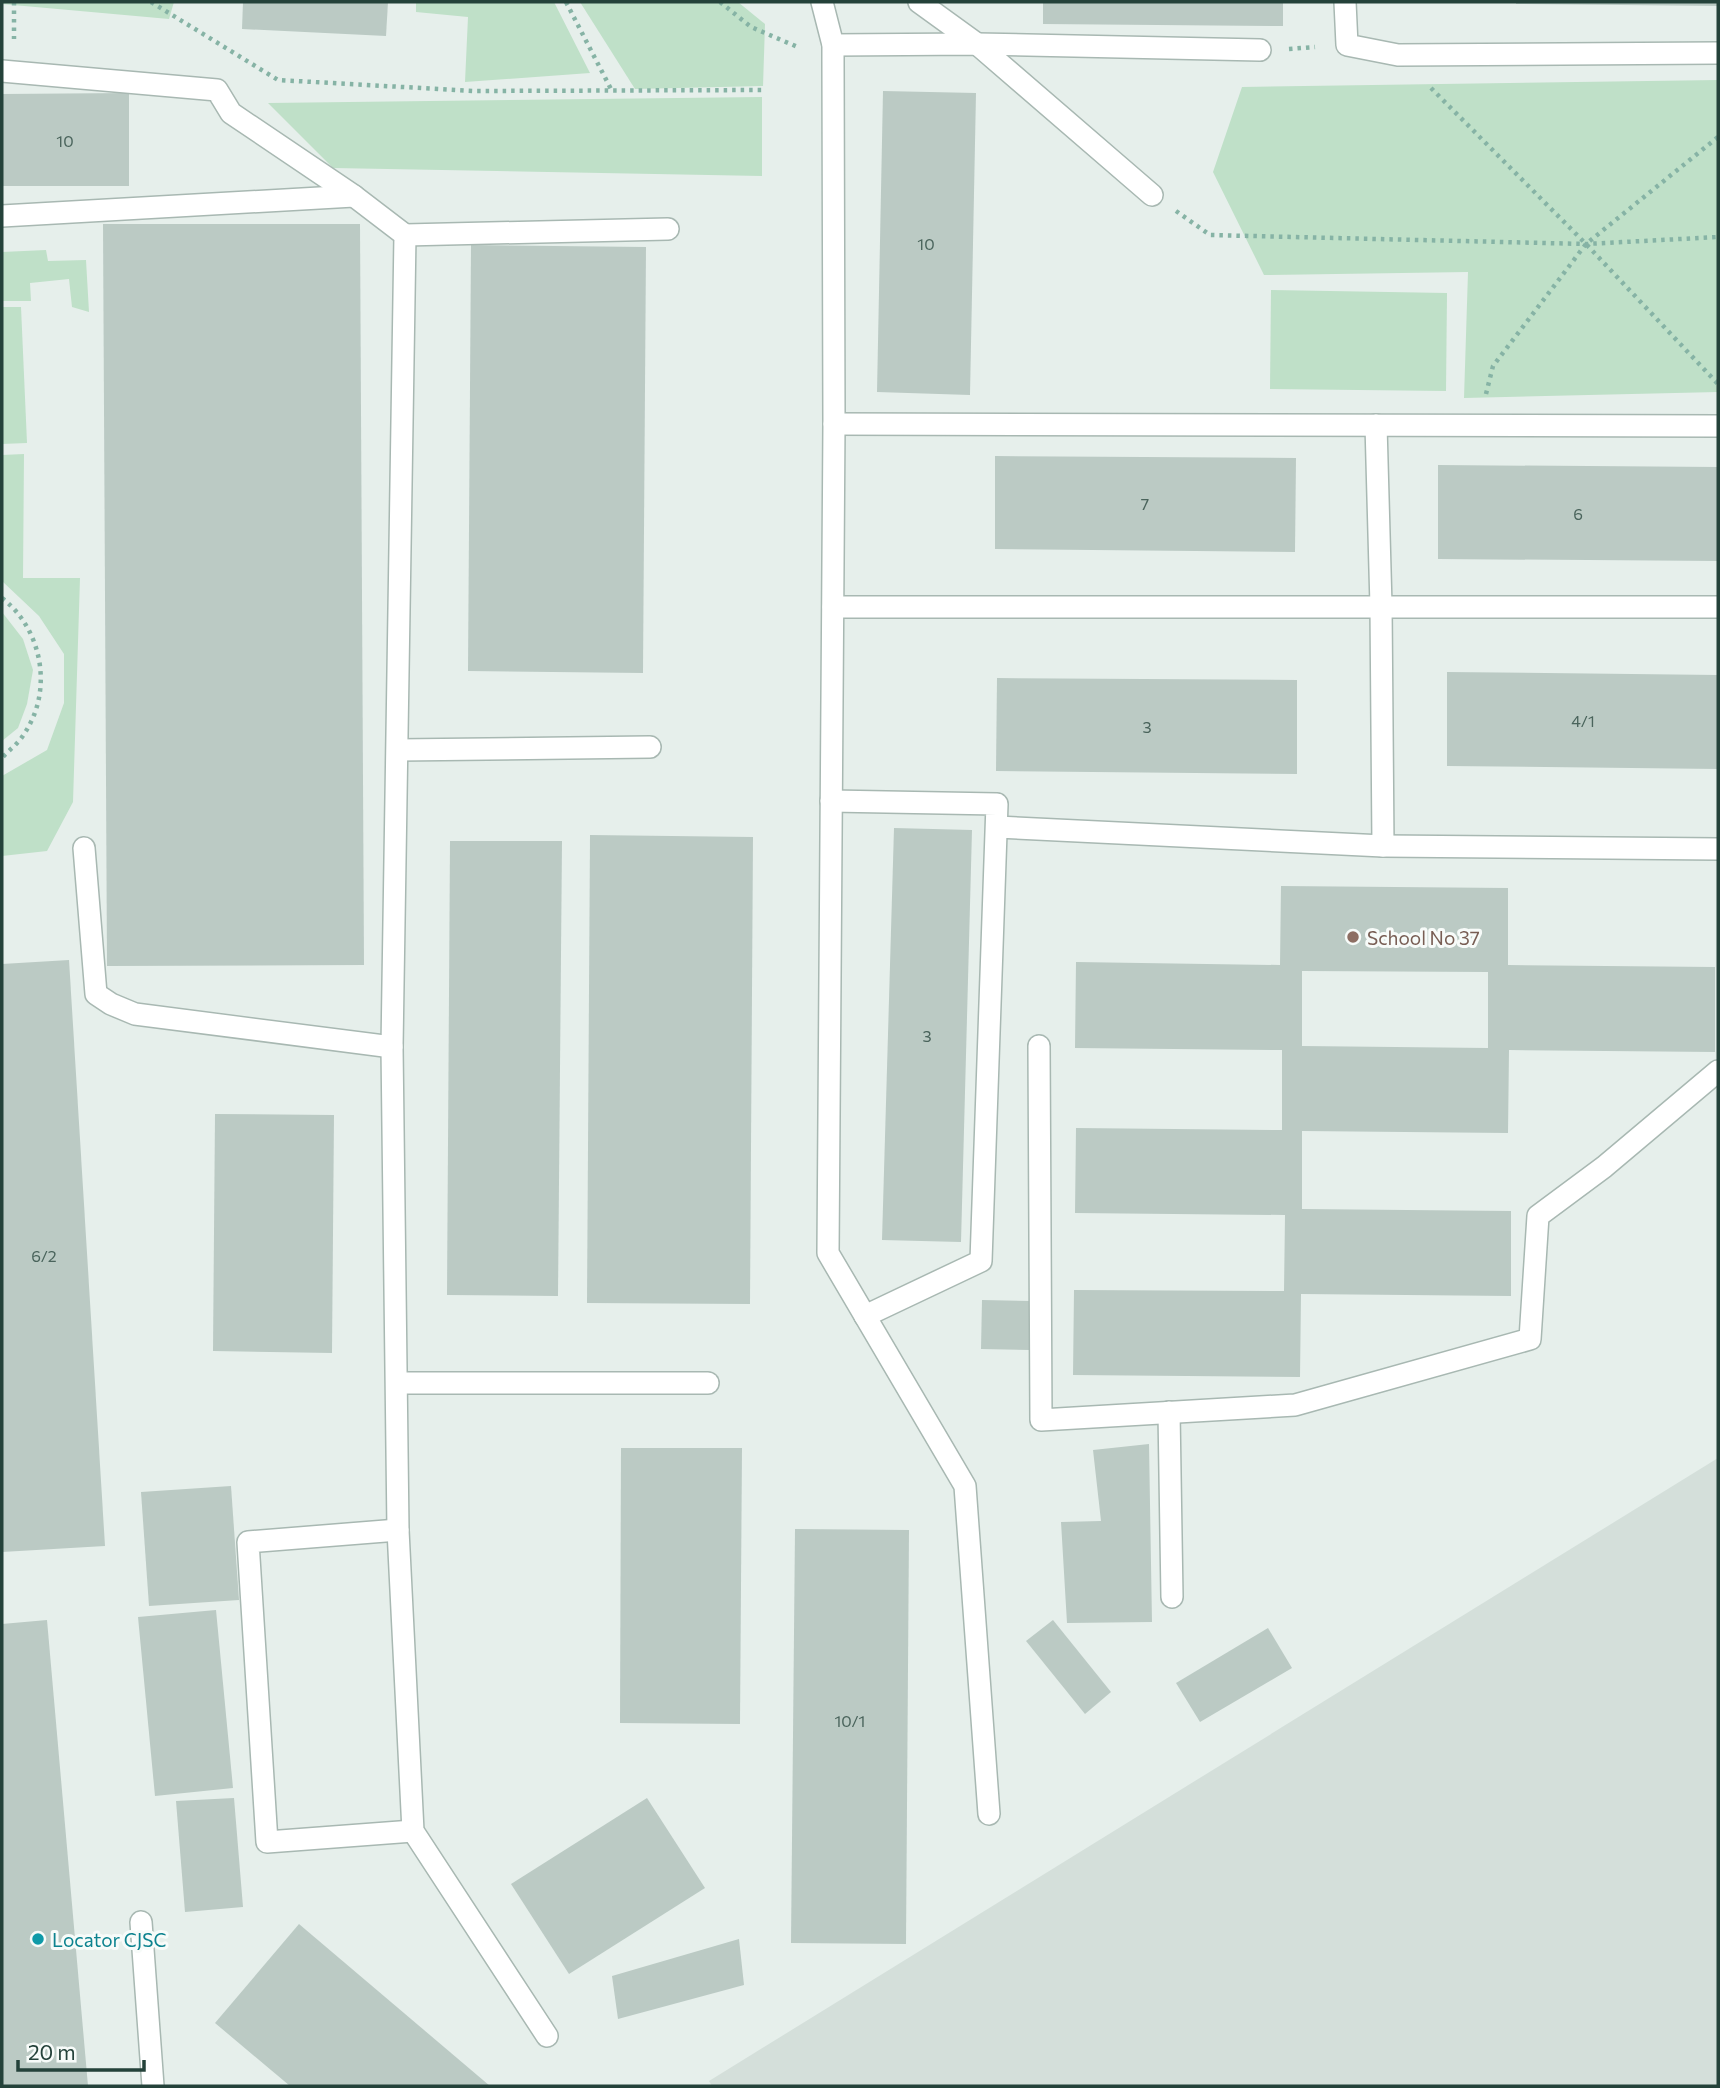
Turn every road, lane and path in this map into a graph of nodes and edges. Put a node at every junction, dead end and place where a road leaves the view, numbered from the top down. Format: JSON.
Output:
{"nodes":[{"id":1,"x":151,"y":2,"type":"edge"},
{"id":2,"x":566,"y":2,"type":"edge"},
{"id":3,"x":720,"y":2,"type":"edge"},
{"id":4,"x":822,"y":2,"type":"edge"},
{"id":5,"x":919,"y":2,"type":"edge"},
{"id":6,"x":1345,"y":2,"type":"edge"},
{"id":7,"x":977,"y":44,"type":"junction"},
{"id":8,"x":1347,"y":45,"type":"junction"},
{"id":9,"x":1260,"y":50,"type":"joint"},
{"id":10,"x":833,"y":53,"type":"junction"},
{"id":11,"x":1718,"y":53,"type":"edge"},
{"id":12,"x":1398,"y":55,"type":"junction"},
{"id":13,"x":2,"y":71,"type":"edge"},
{"id":14,"x":612,"y":90,"type":"junction"},
{"id":15,"x":764,"y":90,"type":"dead end"},
{"id":16,"x":1718,"y":137,"type":"edge"},
{"id":17,"x":1152,"y":195,"type":"joint"},
{"id":18,"x":354,"y":196,"type":"junction"},
{"id":19,"x":2,"y":216,"type":"edge"},
{"id":20,"x":668,"y":229,"type":"dead end"},
{"id":21,"x":405,"y":235,"type":"junction"},
{"id":22,"x":1718,"y":237,"type":"edge"},
{"id":23,"x":1586,"y":244,"type":"junction"},
{"id":24,"x":1718,"y":384,"type":"edge"},
{"id":25,"x":834,"y":424,"type":"junction"},
{"id":26,"x":1376,"y":425,"type":"junction"},
{"id":27,"x":1478,"y":425,"type":"junction"},
{"id":28,"x":1718,"y":426,"type":"edge"},
{"id":29,"x":2,"y":598,"type":"edge"},
{"id":30,"x":1381,"y":606,"type":"junction"},
{"id":31,"x":832,"y":607,"type":"junction"},
{"id":32,"x":1718,"y":607,"type":"edge"},
{"id":33,"x":650,"y":747,"type":"dead end"},
{"id":34,"x":398,"y":750,"type":"junction"},
{"id":35,"x":2,"y":758,"type":"edge"},
{"id":36,"x":831,"y":801,"type":"junction"},
{"id":37,"x":997,"y":827,"type":"junction"},
{"id":38,"x":1383,"y":846,"type":"junction"},
{"id":39,"x":84,"y":848,"type":"dead end"},
{"id":40,"x":1718,"y":849,"type":"edge"},
{"id":41,"x":1039,"y":1045,"type":"dead end"},
{"id":42,"x":392,"y":1047,"type":"junction"},
{"id":43,"x":1718,"y":1071,"type":"edge"},
{"id":44,"x":864,"y":1317,"type":"junction"},
{"id":45,"x":397,"y":1383,"type":"junction"},
{"id":46,"x":708,"y":1383,"type":"dead end"},
{"id":47,"x":1169,"y":1412,"type":"junction"},
{"id":48,"x":398,"y":1530,"type":"junction"},
{"id":49,"x":1172,"y":1597,"type":"dead end"},
{"id":50,"x":989,"y":1814,"type":"dead end"},
{"id":51,"x":413,"y":1831,"type":"junction"},
{"id":52,"x":141,"y":1922,"type":"dead end"},
{"id":53,"x":547,"y":2036,"type":"dead end"},
{"id":54,"x":153,"y":2086,"type":"edge"}],
"edges":[{"from":1,"to":14,"type":"path"},
{"from":2,"to":14,"type":"path"},
{"from":3,"to":10,"type":"path"},
{"from":4,"to":10,"type":"street"},
{"from":5,"to":7,"type":"street"},
{"from":6,"to":8,"type":"street"},
{"from":7,"to":9,"type":"street"},
{"from":7,"to":10,"type":"street"},
{"from":7,"to":17,"type":"street"},
{"from":8,"to":9,"type":"path"},
{"from":8,"to":12,"type":"street"},
{"from":10,"to":25,"type":"street"},
{"from":11,"to":12,"type":"street"},
{"from":12,"to":23,"type":"path"},
{"from":13,"to":18,"type":"street"},
{"from":14,"to":15,"type":"path"},
{"from":16,"to":23,"type":"path"},
{"from":17,"to":23,"type":"path"},
{"from":18,"to":19,"type":"street"},
{"from":18,"to":21,"type":"street"},
{"from":20,"to":21,"type":"street"},
{"from":21,"to":34,"type":"street"},
{"from":22,"to":23,"type":"path"},
{"from":23,"to":24,"type":"path"},
{"from":23,"to":27,"type":"path"},
{"from":25,"to":26,"type":"street"},
{"from":25,"to":31,"type":"street"},
{"from":26,"to":27,"type":"street"},
{"from":26,"to":30,"type":"street"},
{"from":27,"to":28,"type":"street"},
{"from":29,"to":35,"type":"path"},
{"from":30,"to":31,"type":"street"},
{"from":30,"to":32,"type":"street"},
{"from":30,"to":38,"type":"street"},
{"from":31,"to":36,"type":"street"},
{"from":33,"to":34,"type":"street"},
{"from":34,"to":42,"type":"street"},
{"from":36,"to":37,"type":"street"},
{"from":36,"to":44,"type":"street"},
{"from":37,"to":38,"type":"street"},
{"from":37,"to":44,"type":"street"},
{"from":38,"to":40,"type":"street"},
{"from":39,"to":42,"type":"street"},
{"from":41,"to":47,"type":"street"},
{"from":42,"to":45,"type":"street"},
{"from":43,"to":47,"type":"street"},
{"from":44,"to":50,"type":"street"},
{"from":45,"to":46,"type":"street"},
{"from":45,"to":48,"type":"street"},
{"from":47,"to":49,"type":"street"},
{"from":48,"to":51,"type":"street"},
{"from":48,"to":51,"type":"street"},
{"from":51,"to":53,"type":"street"},
{"from":52,"to":54,"type":"street"}]}
